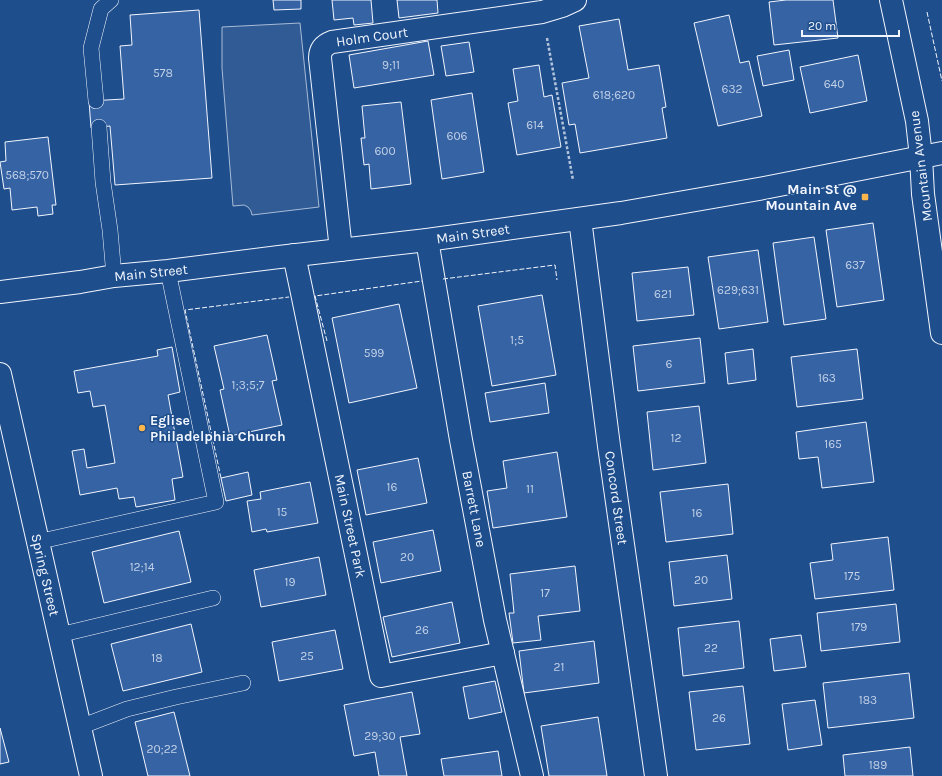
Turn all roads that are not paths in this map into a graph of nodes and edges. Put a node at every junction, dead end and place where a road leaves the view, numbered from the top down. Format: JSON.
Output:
{"nodes":[{"id":1,"x":111,"y":0,"type":"edge"},
{"id":2,"x":575,"y":0,"type":"edge"},
{"id":3,"x":891,"y":0,"type":"edge"},
{"id":4,"x":96,"y":101,"type":"dead end"},
{"id":5,"x":99,"y":127,"type":"dead end"},
{"id":6,"x":942,"y":153,"type":"edge"},
{"id":7,"x":921,"y":157,"type":"junction"},
{"id":8,"x":580,"y":219,"type":"junction"},
{"id":9,"x":427,"y":240,"type":"junction"},
{"id":10,"x":341,"y":250,"type":"junction"},
{"id":11,"x":294,"y":255,"type":"junction"},
{"id":12,"x":168,"y":271,"type":"junction"},
{"id":13,"x":114,"y":276,"type":"junction"},
{"id":14,"x":0,"y":292,"type":"edge"},
{"id":15,"x":942,"y":333,"type":"edge"},
{"id":16,"x":0,"y":374,"type":"edge"},
{"id":17,"x":37,"y":542,"type":"junction"},
{"id":18,"x":212,"y":598,"type":"dead end"},
{"id":19,"x":59,"y":635,"type":"junction"},
{"id":20,"x":503,"y":653,"type":"junction"},
{"id":21,"x":243,"y":683,"type":"dead end"},
{"id":22,"x":80,"y":727,"type":"junction"},
{"id":23,"x":91,"y":776,"type":"edge"},
{"id":24,"x":532,"y":776,"type":"edge"},
{"id":25,"x":656,"y":776,"type":"edge"}],
"edges":[{"from":1,"to":4,"type":"lane"},
{"from":2,"to":10,"type":"street","name":"Holm Court"},
{"from":3,"to":7,"type":"street","name":"Mountain Avenue"},
{"from":5,"to":13,"type":"lane"},
{"from":6,"to":7,"type":"street","name":"Main Street"},
{"from":7,"to":8,"type":"street","name":"Main Street"},
{"from":7,"to":15,"type":"street","name":"Mountain Avenue"},
{"from":8,"to":9,"type":"street","name":"Main Street"},
{"from":8,"to":25,"type":"street","name":"Concord Street"},
{"from":9,"to":10,"type":"street","name":"Main Street"},
{"from":9,"to":20,"type":"street","name":"Barrett Lane"},
{"from":10,"to":11,"type":"street","name":"Main Street"},
{"from":11,"to":12,"type":"street","name":"Main Street"},
{"from":11,"to":20,"type":"street","name":"Main Street Park"},
{"from":12,"to":13,"type":"street","name":"Main Street"},
{"from":12,"to":17,"type":"lane"},
{"from":13,"to":14,"type":"street","name":"Main Street"},
{"from":16,"to":17,"type":"street","name":"Spring Street"},
{"from":17,"to":19,"type":"street","name":"Spring Street"},
{"from":18,"to":19,"type":"lane"},
{"from":19,"to":22,"type":"street","name":"Spring Street"},
{"from":20,"to":24,"type":"street","name":"Barrett Lane"},
{"from":21,"to":22,"type":"lane"},
{"from":22,"to":23,"type":"street","name":"Spring Street"}]}
